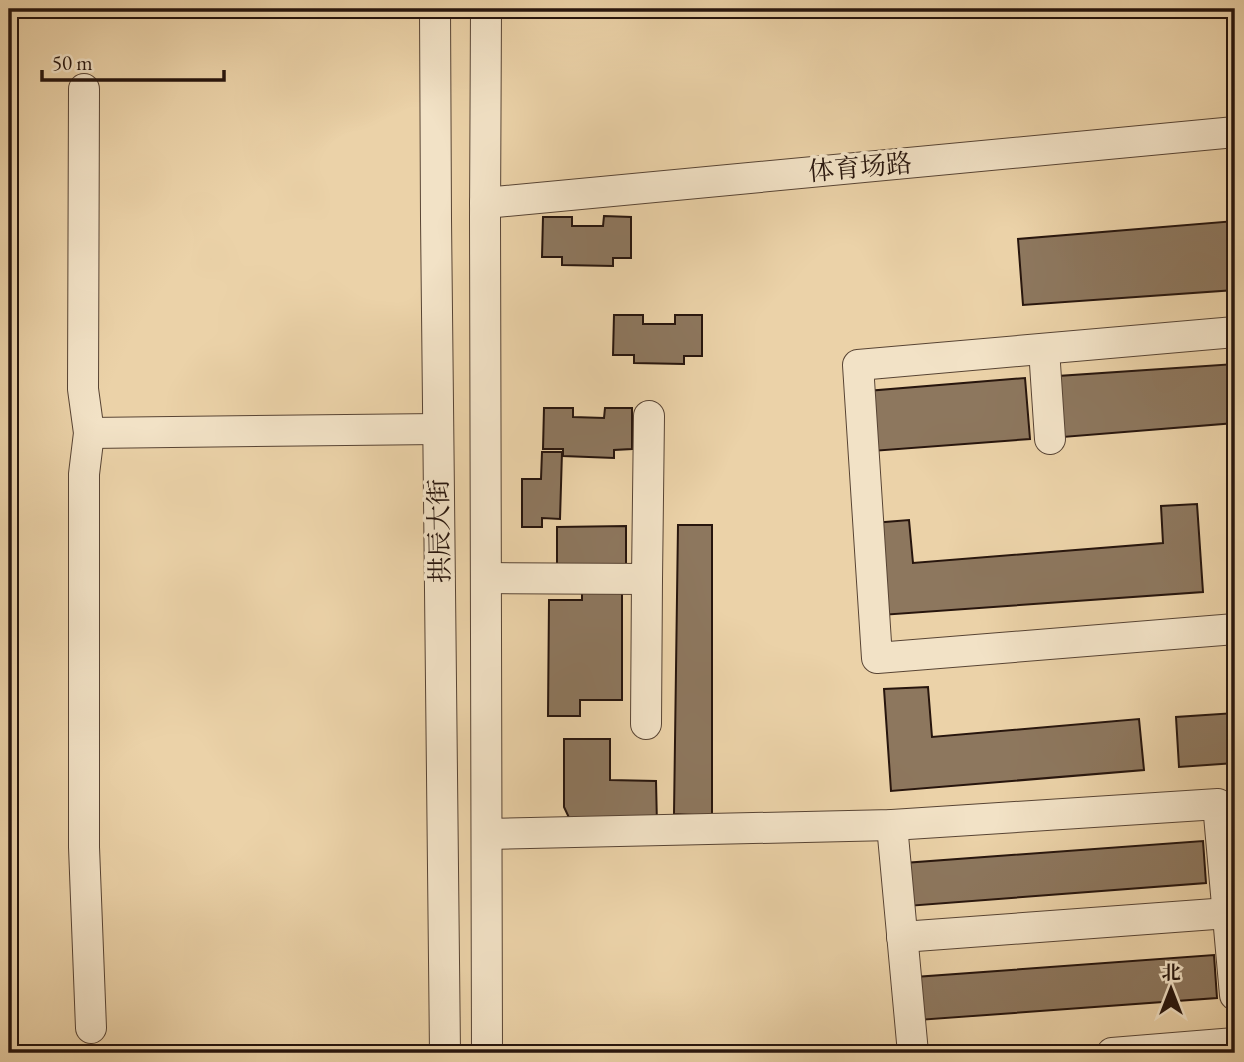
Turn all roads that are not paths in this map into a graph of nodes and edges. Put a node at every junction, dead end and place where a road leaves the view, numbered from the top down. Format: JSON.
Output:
{"nodes":[{"id":1,"x":435,"y":9,"type":"edge"},
{"id":2,"x":486,"y":9,"type":"edge"},
{"id":3,"x":85,"y":89,"type":"dead end"},
{"id":4,"x":1235,"y":132,"type":"edge"},
{"id":5,"x":485,"y":203,"type":"junction"},
{"id":6,"x":1235,"y":332,"type":"edge"},
{"id":7,"x":1044,"y":349,"type":"junction"},
{"id":8,"x":649,"y":416,"type":"dead end"},
{"id":9,"x":438,"y":429,"type":"junction"},
{"id":10,"x":89,"y":432,"type":"junction"},
{"id":11,"x":1050,"y":439,"type":"dead end"},
{"id":12,"x":486,"y":578,"type":"junction"},
{"id":13,"x":647,"y":579,"type":"junction"},
{"id":14,"x":1235,"y":629,"type":"edge"},
{"id":15,"x":646,"y":724,"type":"dead end"},
{"id":16,"x":892,"y":825,"type":"junction"},
{"id":17,"x":487,"y":834,"type":"junction"},
{"id":18,"x":1228,"y":913,"type":"junction"},
{"id":19,"x":902,"y":937,"type":"junction"},
{"id":20,"x":1235,"y":995,"type":"edge"},
{"id":21,"x":91,"y":1028,"type":"dead end"},
{"id":22,"x":1235,"y":1043,"type":"edge"},
{"id":23,"x":445,"y":1053,"type":"edge"},
{"id":24,"x":487,"y":1053,"type":"edge"},
{"id":25,"x":913,"y":1053,"type":"edge"},
{"id":26,"x":1112,"y":1053,"type":"edge"}],
"edges":[{"from":1,"to":9,"type":"street","name":"拱辰大街"},
{"from":2,"to":5,"type":"street","name":"拱辰大街"},
{"from":3,"to":10,"type":"street"},
{"from":4,"to":5,"type":"street","name":"体育场路"},
{"from":5,"to":12,"type":"street","name":"拱辰大街"},
{"from":6,"to":7,"type":"street"},
{"from":7,"to":11,"type":"street"},
{"from":7,"to":14,"type":"street"},
{"from":8,"to":13,"type":"street"},
{"from":9,"to":10,"type":"street"},
{"from":9,"to":23,"type":"street","name":"拱辰大街"},
{"from":10,"to":21,"type":"street"},
{"from":12,"to":13,"type":"street"},
{"from":12,"to":17,"type":"street","name":"拱辰大街"},
{"from":13,"to":15,"type":"street"},
{"from":16,"to":17,"type":"street"},
{"from":16,"to":18,"type":"street"},
{"from":16,"to":19,"type":"street"},
{"from":17,"to":24,"type":"street","name":"拱辰大街"},
{"from":18,"to":19,"type":"street"},
{"from":18,"to":20,"type":"street"},
{"from":19,"to":25,"type":"street"},
{"from":22,"to":26,"type":"street"}]}
